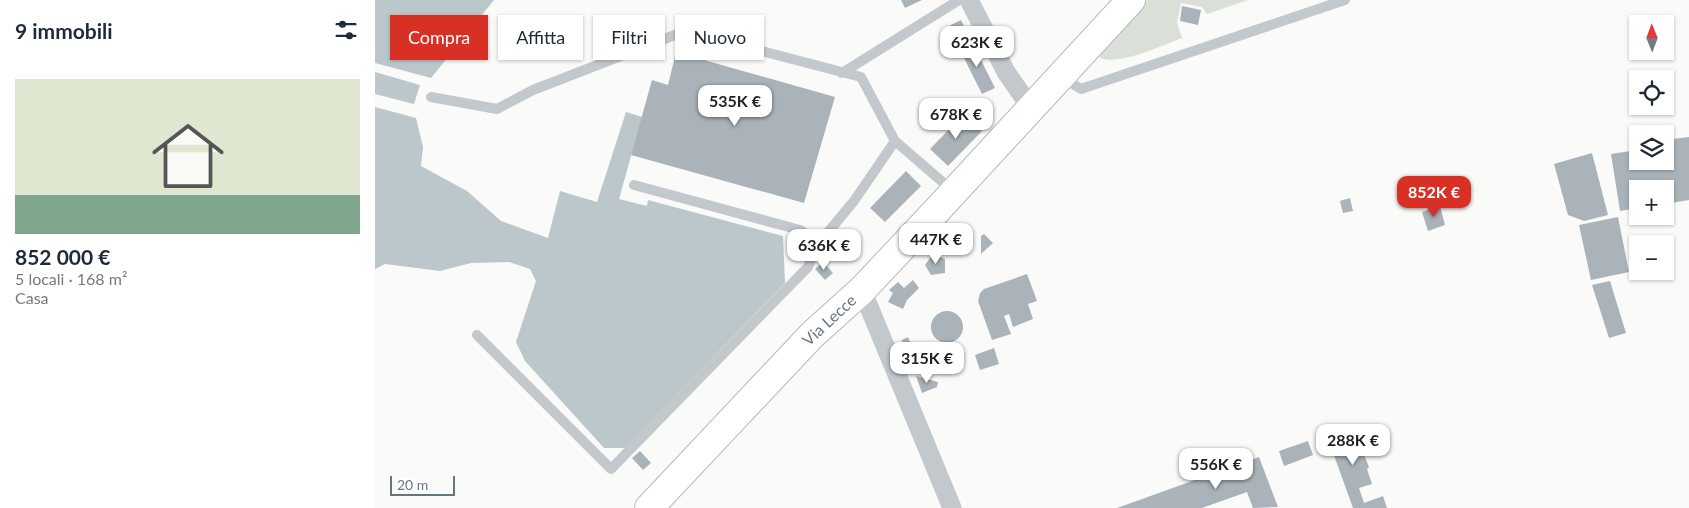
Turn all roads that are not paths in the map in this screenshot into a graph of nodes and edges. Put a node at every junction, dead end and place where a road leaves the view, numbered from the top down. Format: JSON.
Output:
{"nodes":[{"id":1,"x":959,"y":0,"type":"edge"},
{"id":2,"x":969,"y":0,"type":"edge"},
{"id":3,"x":1131,"y":0,"type":"edge"},
{"id":4,"x":1345,"y":0,"type":"edge"},
{"id":5,"x":842,"y":73,"type":"junction"},
{"id":6,"x":1061,"y":76,"type":"junction"},
{"id":7,"x":431,"y":97,"type":"dead end"},
{"id":8,"x":1031,"y":108,"type":"junction"},
{"id":9,"x":895,"y":141,"type":"junction"},
{"id":10,"x":634,"y":186,"type":"dead end"},
{"id":11,"x":954,"y":192,"type":"junction"},
{"id":12,"x":819,"y":243,"type":"junction"},
{"id":13,"x":861,"y":290,"type":"junction"},
{"id":14,"x":477,"y":335,"type":"dead end"},
{"id":15,"x":649,"y":508,"type":"edge"},
{"id":16,"x":952,"y":508,"type":"edge"}],
"edges":[{"from":1,"to":5,"type":"lane"},
{"from":2,"to":8,"type":"street"},
{"from":3,"to":6,"type":"main road","name":"Via Lecce"},
{"from":4,"to":6,"type":"lane"},
{"from":5,"to":7,"type":"lane"},
{"from":5,"to":9,"type":"lane"},
{"from":6,"to":8,"type":"main road","name":"Via Lecce"},
{"from":8,"to":11,"type":"main road","name":"Via Lecce"},
{"from":9,"to":11,"type":"lane"},
{"from":9,"to":12,"type":"lane"},
{"from":10,"to":12,"type":"lane"},
{"from":11,"to":13,"type":"main road","name":"Via Lecce"},
{"from":12,"to":14,"type":"lane"},
{"from":13,"to":15,"type":"main road","name":"Via Lecce"},
{"from":13,"to":16,"type":"street"}]}
